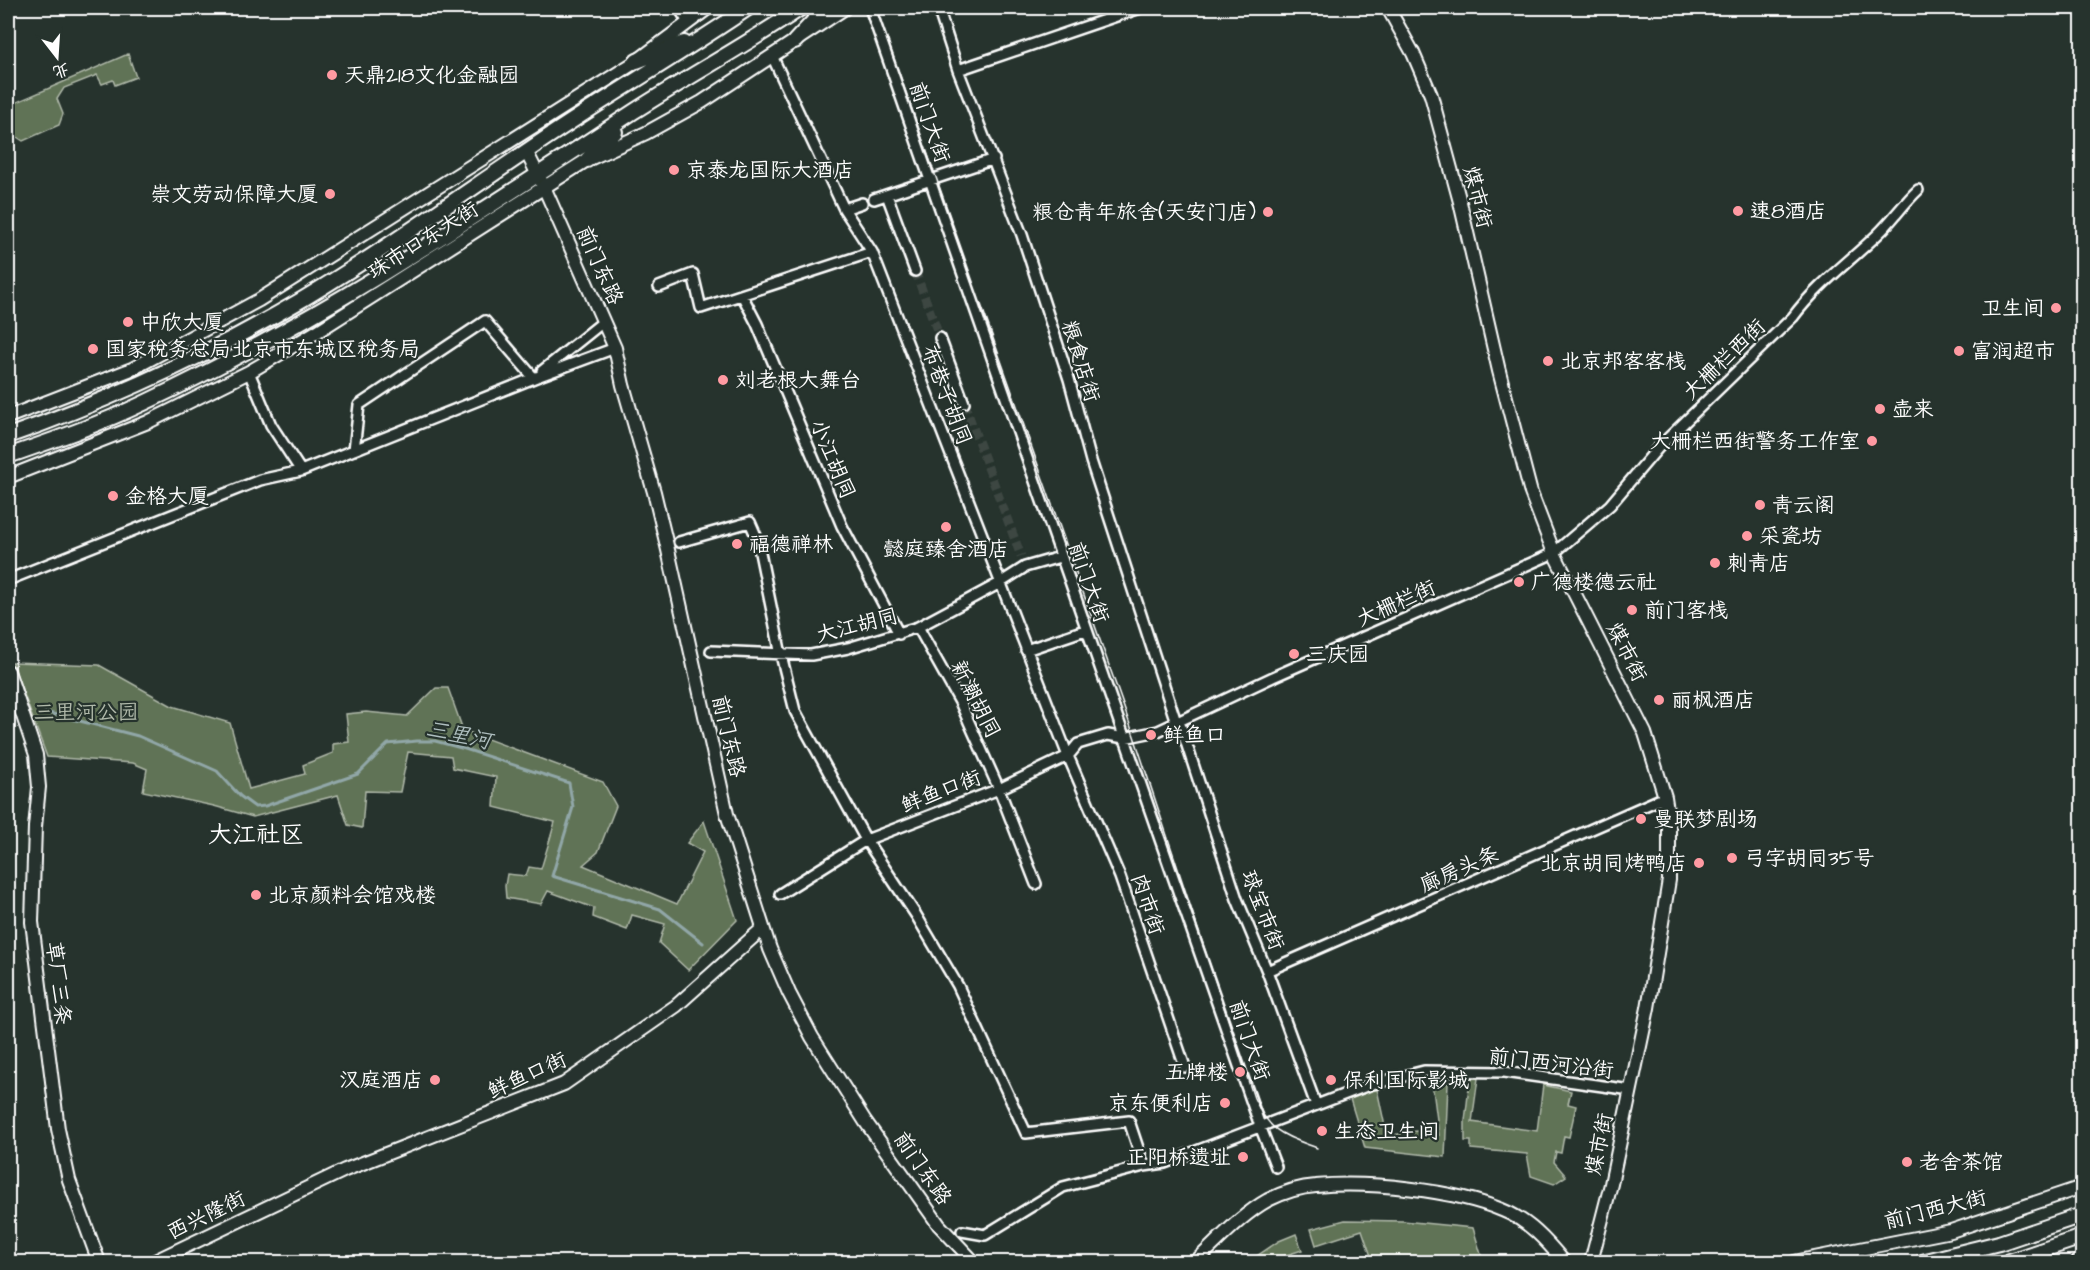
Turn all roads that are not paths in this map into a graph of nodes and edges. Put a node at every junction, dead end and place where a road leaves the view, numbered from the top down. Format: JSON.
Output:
{"nodes":[{"id":1,"x":679,"y":8,"type":"edge"},
{"id":2,"x":708,"y":8,"type":"edge"},
{"id":3,"x":748,"y":8,"type":"edge"},
{"id":4,"x":801,"y":8,"type":"edge"},
{"id":5,"x":826,"y":8,"type":"edge"},
{"id":6,"x":845,"y":8,"type":"edge"},
{"id":7,"x":870,"y":8,"type":"edge"},
{"id":8,"x":938,"y":8,"type":"edge"},
{"id":9,"x":1140,"y":8,"type":"edge"},
{"id":10,"x":1388,"y":8,"type":"edge"},
{"id":11,"x":688,"y":22,"type":"junction"},
{"id":12,"x":711,"y":33,"type":"junction"},
{"id":13,"x":795,"y":41,"type":"junction"},
{"id":14,"x":772,"y":56,"type":"junction"},
{"id":15,"x":637,"y":61,"type":"junction"},
{"id":16,"x":958,"y":70,"type":"junction"},
{"id":17,"x":636,"y":111,"type":"junction"},
{"id":18,"x":526,"y":151,"type":"junction"},
{"id":19,"x":994,"y":159,"type":"junction"},
{"id":20,"x":587,"y":160,"type":"junction"},
{"id":21,"x":482,"y":181,"type":"junction"},
{"id":22,"x":542,"y":181,"type":"junction"},
{"id":23,"x":930,"y":181,"type":"junction"},
{"id":24,"x":1918,"y":190,"type":"dead end"},
{"id":25,"x":887,"y":195,"type":"junction"},
{"id":26,"x":874,"y":199,"type":"dead end"},
{"id":27,"x":862,"y":203,"type":"dead end"},
{"id":28,"x":493,"y":204,"type":"junction"},
{"id":29,"x":844,"y":209,"type":"junction"},
{"id":30,"x":872,"y":252,"type":"junction"},
{"id":31,"x":915,"y":271,"type":"tunnel mouth"},
{"id":32,"x":659,"y":287,"type":"dead end"},
{"id":33,"x":742,"y":295,"type":"junction"},
{"id":34,"x":603,"y":322,"type":"junction"},
{"id":35,"x":940,"y":338,"type":"tunnel mouth"},
{"id":36,"x":615,"y":348,"type":"junction"},
{"id":37,"x":249,"y":372,"type":"junction"},
{"id":38,"x":534,"y":378,"type":"junction"},
{"id":39,"x":964,"y":403,"type":"tunnel mouth"},
{"id":40,"x":8,"y":417,"type":"edge"},
{"id":41,"x":8,"y":436,"type":"edge"},
{"id":42,"x":354,"y":450,"type":"junction"},
{"id":43,"x":8,"y":456,"type":"edge"},
{"id":44,"x":301,"y":471,"type":"junction"},
{"id":45,"x":8,"y":477,"type":"edge"},
{"id":46,"x":679,"y":542,"type":"dead end"},
{"id":47,"x":1554,"y":552,"type":"junction"},
{"id":48,"x":1021,"y":556,"type":"tunnel mouth"},
{"id":49,"x":1060,"y":557,"type":"junction"},
{"id":50,"x":1025,"y":567,"type":"junction"},
{"id":51,"x":8,"y":580,"type":"edge"},
{"id":52,"x":1000,"y":583,"type":"junction"},
{"id":53,"x":918,"y":627,"type":"junction"},
{"id":54,"x":1085,"y":630,"type":"junction"},
{"id":55,"x":899,"y":633,"type":"junction"},
{"id":56,"x":1026,"y":650,"type":"junction"},
{"id":57,"x":711,"y":651,"type":"dead end"},
{"id":58,"x":781,"y":655,"type":"junction"},
{"id":59,"x":8,"y":671,"type":"edge"},
{"id":60,"x":1179,"y":724,"type":"junction"},
{"id":61,"x":1122,"y":738,"type":"junction"},
{"id":62,"x":1068,"y":756,"type":"junction"},
{"id":63,"x":999,"y":789,"type":"junction"},
{"id":64,"x":1665,"y":797,"type":"junction"},
{"id":65,"x":866,"y":840,"type":"junction"},
{"id":66,"x":1036,"y":884,"type":"dead end"},
{"id":67,"x":780,"y":894,"type":"dead end"},
{"id":68,"x":762,"y":929,"type":"junction"},
{"id":69,"x":1267,"y":971,"type":"junction"},
{"id":70,"x":1185,"y":1067,"type":"dead end"},
{"id":71,"x":1631,"y":1090,"type":"junction"},
{"id":72,"x":1316,"y":1105,"type":"junction"},
{"id":73,"x":1260,"y":1126,"type":"junction"},
{"id":74,"x":1144,"y":1166,"type":"junction"},
{"id":75,"x":1276,"y":1167,"type":"dead end"},
{"id":76,"x":2082,"y":1187,"type":"edge"},
{"id":77,"x":276,"y":1203,"type":"joint"},
{"id":78,"x":2082,"y":1215,"type":"edge"},
{"id":79,"x":962,"y":1231,"type":"dead end"},
{"id":80,"x":2082,"y":1237,"type":"edge"},
{"id":81,"x":2082,"y":1261,"type":"edge"},
{"id":82,"x":99,"y":1263,"type":"edge"},
{"id":83,"x":153,"y":1263,"type":"edge"},
{"id":84,"x":974,"y":1263,"type":"edge"},
{"id":85,"x":1195,"y":1263,"type":"edge"},
{"id":86,"x":1564,"y":1263,"type":"edge"},
{"id":87,"x":1591,"y":1263,"type":"edge"},
{"id":88,"x":1794,"y":1263,"type":"edge"},
{"id":89,"x":1922,"y":1263,"type":"edge"},
{"id":90,"x":2007,"y":1263,"type":"edge"},
{"id":91,"x":2077,"y":1263,"type":"edge"}],
"edges":[{"from":1,"to":11,"type":"street"},
{"from":2,"to":11,"type":"street","name":"珠市口东大街"},
{"from":3,"to":12,"type":"main road","name":"珠市口东大街"},
{"from":4,"to":17,"type":"main road","name":"珠市口东大街"},
{"from":5,"to":13,"type":"main road"},
{"from":6,"to":13,"type":"street","name":"珠市口东大街"},
{"from":7,"to":23,"type":"street","name":"前门大街"},
{"from":8,"to":16,"type":"street","name":"粮食店街"},
{"from":9,"to":16,"type":"street"},
{"from":10,"to":47,"type":"street","name":"煤市街"},
{"from":11,"to":15,"type":"street","name":"珠市口东大街"},
{"from":12,"to":15,"type":"main road"},
{"from":12,"to":18,"type":"main road","name":"珠市口东大街"},
{"from":13,"to":14,"type":"street","name":"珠市口东大街"},
{"from":14,"to":20,"type":"street","name":"珠市口东大街"},
{"from":14,"to":29,"type":"street","name":"布巷子胡同"},
{"from":15,"to":40,"type":"street","name":"珠市口东大街"},
{"from":16,"to":19,"type":"street","name":"粮食店街"},
{"from":17,"to":20,"type":"main road"},
{"from":17,"to":22,"type":"main road","name":"珠市口东大街"},
{"from":18,"to":21,"type":"main road","name":"珠市口东大街"},
{"from":18,"to":22,"type":"street","name":"前门东路"},
{"from":19,"to":23,"type":"street"},
{"from":19,"to":60,"type":"street","name":"粮食店街"},
{"from":20,"to":22,"type":"street","name":"珠市口东大街"},
{"from":21,"to":28,"type":"main road"},
{"from":21,"to":41,"type":"main road","name":"珠市口东大街"},
{"from":22,"to":28,"type":"main road","name":"珠市口东大街"},
{"from":22,"to":34,"type":"street","name":"前门东路"},
{"from":22,"to":37,"type":"street","name":"珠市口东大街"},
{"from":23,"to":25,"type":"street"},
{"from":23,"to":49,"type":"street","name":"前门大街"},
{"from":24,"to":47,"type":"street","name":"大栅栏西街"},
{"from":25,"to":26,"type":"street"},
{"from":25,"to":31,"type":"street"},
{"from":27,"to":29,"type":"street"},
{"from":28,"to":43,"type":"main road","name":"珠市口东大街"},
{"from":29,"to":30,"type":"street","name":"布巷子胡同"},
{"from":30,"to":33,"type":"street"},
{"from":30,"to":52,"type":"street","name":"布巷子胡同"},
{"from":32,"to":33,"type":"street"},
{"from":33,"to":55,"type":"street","name":"小江胡同"},
{"from":34,"to":36,"type":"street","name":"前门东路"},
{"from":34,"to":38,"type":"street"},
{"from":35,"to":39,"type":"street"},
{"from":36,"to":38,"type":"street"},
{"from":36,"to":68,"type":"street","name":"前门东路"},
{"from":37,"to":44,"type":"street"},
{"from":37,"to":45,"type":"street","name":"珠市口东大街"},
{"from":38,"to":42,"type":"street"},
{"from":38,"to":42,"type":"street"},
{"from":42,"to":44,"type":"street"},
{"from":44,"to":51,"type":"street"},
{"from":46,"to":58,"type":"street"},
{"from":47,"to":60,"type":"street","name":"大栅栏街"},
{"from":47,"to":64,"type":"street","name":"煤市街"},
{"from":48,"to":50,"type":"street"},
{"from":49,"to":50,"type":"street","name":"大江胡同"},
{"from":49,"to":54,"type":"street","name":"前门大街"},
{"from":50,"to":52,"type":"street","name":"大江胡同"},
{"from":52,"to":53,"type":"street","name":"大江胡同"},
{"from":52,"to":56,"type":"street","name":"布巷子胡同"},
{"from":53,"to":55,"type":"street","name":"大江胡同"},
{"from":53,"to":63,"type":"street","name":"新潮胡同"},
{"from":54,"to":56,"type":"street"},
{"from":54,"to":61,"type":"street","name":"前门大街"},
{"from":55,"to":58,"type":"street","name":"大江胡同"},
{"from":56,"to":62,"type":"street","name":"布巷子胡同"},
{"from":57,"to":58,"type":"street","name":"大江胡同"},
{"from":58,"to":65,"type":"street"},
{"from":59,"to":82,"type":"street","name":"草厂三条"},
{"from":60,"to":61,"type":"street","name":"大栅栏街"},
{"from":60,"to":69,"type":"street","name":"球宝市街"},
{"from":61,"to":62,"type":"street","name":"鲜鱼口街"},
{"from":61,"to":73,"type":"street","name":"前门大街"},
{"from":62,"to":63,"type":"street","name":"鲜鱼口街"},
{"from":62,"to":70,"type":"street","name":"肉市街"},
{"from":63,"to":65,"type":"street","name":"鲜鱼口街"},
{"from":63,"to":66,"type":"street","name":"新潮胡同"},
{"from":64,"to":69,"type":"street","name":"廊房头条"},
{"from":64,"to":71,"type":"street","name":"煤市街"},
{"from":65,"to":67,"type":"street","name":"鲜鱼口街"},
{"from":65,"to":74,"type":"street"},
{"from":68,"to":77,"type":"street","name":"鲜鱼口街"},
{"from":68,"to":84,"type":"street","name":"前门东路"},
{"from":69,"to":72,"type":"street","name":"球宝市街"},
{"from":71,"to":72,"type":"street","name":"前门西河沿街"},
{"from":71,"to":87,"type":"street","name":"煤市街"},
{"from":72,"to":73,"type":"street","name":"前门西河沿街"},
{"from":73,"to":74,"type":"street","name":"前门西河沿街"},
{"from":73,"to":75,"type":"street","name":"前门大街"},
{"from":74,"to":79,"type":"street","name":"前门西河沿街"},
{"from":76,"to":88,"type":"street","name":"前门西大街"},
{"from":77,"to":83,"type":"street","name":"西兴隆街"},
{"from":78,"to":89,"type":"main road"},
{"from":80,"to":90,"type":"main road"},
{"from":81,"to":91,"type":"street"},
{"from":85,"to":86,"type":"street"}]}
